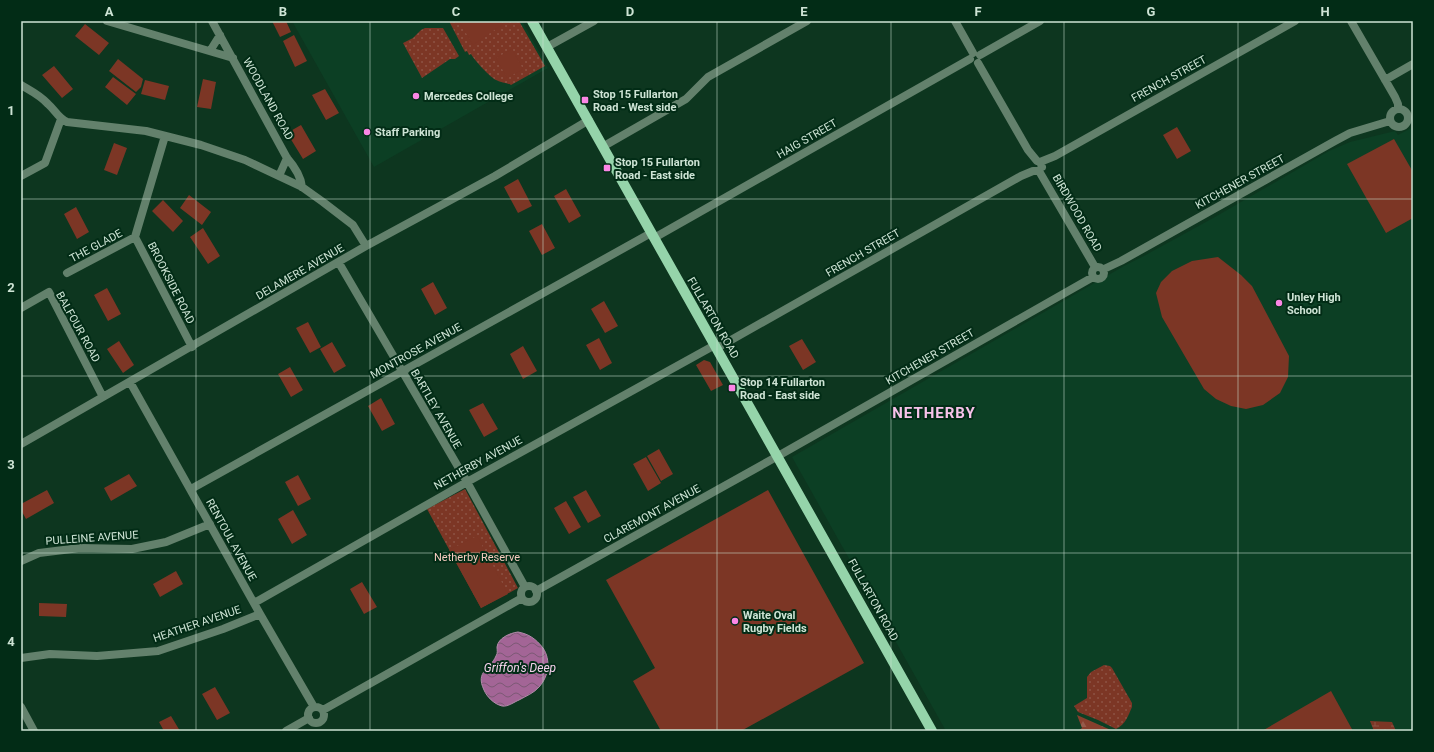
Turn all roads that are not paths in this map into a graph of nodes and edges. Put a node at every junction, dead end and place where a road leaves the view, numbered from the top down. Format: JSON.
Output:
{"nodes":[{"id":1,"x":107,"y":21,"type":"edge"},
{"id":2,"x":212,"y":21,"type":"edge"},
{"id":3,"x":532,"y":21,"type":"edge"},
{"id":4,"x":594,"y":21,"type":"edge"},
{"id":5,"x":807,"y":21,"type":"edge"},
{"id":6,"x":955,"y":21,"type":"edge"},
{"id":7,"x":1040,"y":21,"type":"edge"},
{"id":8,"x":1295,"y":21,"type":"edge"},
{"id":9,"x":1351,"y":21,"type":"edge"},
{"id":10,"x":220,"y":35,"type":"junction"},
{"id":11,"x":547,"y":46,"type":"junction"},
{"id":12,"x":210,"y":51,"type":"junction"},
{"id":13,"x":975,"y":57,"type":"junction"},
{"id":14,"x":233,"y":58,"type":"junction"},
{"id":15,"x":1413,"y":64,"type":"edge"},
{"id":16,"x":1385,"y":80,"type":"junction"},
{"id":17,"x":21,"y":85,"type":"edge"},
{"id":18,"x":1398,"y":109,"type":"junction"},
{"id":19,"x":1410,"y":116,"type":"edge"},
{"id":20,"x":61,"y":119,"type":"junction"},
{"id":21,"x":589,"y":120,"type":"junction"},
{"id":22,"x":1390,"y":121,"type":"junction"},
{"id":23,"x":165,"y":136,"type":"junction"},
{"id":24,"x":604,"y":146,"type":"junction"},
{"id":25,"x":288,"y":158,"type":"junction"},
{"id":26,"x":1036,"y":166,"type":"junction"},
{"id":27,"x":21,"y":176,"type":"edge"},
{"id":28,"x":279,"y":176,"type":"junction"},
{"id":29,"x":302,"y":187,"type":"junction"},
{"id":30,"x":653,"y":236,"type":"junction"},
{"id":31,"x":135,"y":237,"type":"junction"},
{"id":32,"x":366,"y":246,"type":"junction"},
{"id":33,"x":339,"y":263,"type":"junction"},
{"id":34,"x":1095,"y":267,"type":"junction"},
{"id":35,"x":1104,"y":269,"type":"junction"},
{"id":36,"x":67,"y":273,"type":"dead end"},
{"id":37,"x":1093,"y":277,"type":"junction"},
{"id":38,"x":21,"y":308,"type":"edge"},
{"id":39,"x":192,"y":347,"type":"junction"},
{"id":40,"x":716,"y":347,"type":"junction"},
{"id":41,"x":402,"y":372,"type":"junction"},
{"id":42,"x":130,"y":382,"type":"junction"},
{"id":43,"x":103,"y":397,"type":"junction"},
{"id":44,"x":21,"y":444,"type":"edge"},
{"id":45,"x":778,"y":456,"type":"junction"},
{"id":46,"x":467,"y":482,"type":"junction"},
{"id":47,"x":191,"y":489,"type":"junction"},
{"id":48,"x":210,"y":524,"type":"junction"},
{"id":49,"x":21,"y":561,"type":"edge"},
{"id":50,"x":525,"y":587,"type":"junction"},
{"id":51,"x":536,"y":591,"type":"junction"},
{"id":52,"x":522,"y":598,"type":"junction"},
{"id":53,"x":254,"y":603,"type":"junction"},
{"id":54,"x":260,"y":614,"type":"junction"},
{"id":55,"x":21,"y":658,"type":"edge"},
{"id":56,"x":21,"y":707,"type":"edge"},
{"id":57,"x":314,"y":707,"type":"junction"},
{"id":58,"x":323,"y":710,"type":"junction"},
{"id":59,"x":309,"y":718,"type":"junction"},
{"id":60,"x":34,"y":731,"type":"edge"},
{"id":61,"x":286,"y":731,"type":"edge"},
{"id":62,"x":932,"y":731,"type":"edge"}],
"edges":[{"from":1,"to":12,"type":"street"},
{"from":2,"to":10,"type":"street","name":"WOODLAND ROAD"},
{"from":3,"to":11,"type":"main road","name":"FULLARTON ROAD"},
{"from":4,"to":11,"type":"street"},
{"from":5,"to":24,"type":"street"},
{"from":6,"to":13,"type":"street","name":"BIRDWOOD ROAD"},
{"from":7,"to":13,"type":"street","name":"HAIG STREET"},
{"from":8,"to":26,"type":"street","name":"FRENCH STREET"},
{"from":9,"to":16,"type":"street"},
{"from":10,"to":12,"type":"street"},
{"from":10,"to":14,"type":"street","name":"WOODLAND ROAD"},
{"from":11,"to":21,"type":"main road","name":"FULLARTON ROAD"},
{"from":12,"to":14,"type":"street"},
{"from":13,"to":26,"type":"street","name":"BIRDWOOD ROAD"},
{"from":13,"to":30,"type":"street","name":"HAIG STREET"},
{"from":14,"to":25,"type":"street","name":"WOODLAND ROAD"},
{"from":15,"to":16,"type":"street"},
{"from":16,"to":18,"type":"street"},
{"from":17,"to":20,"type":"street"},
{"from":18,"to":19,"type":"street"},
{"from":18,"to":22,"type":"street"},
{"from":19,"to":22,"type":"street"},
{"from":20,"to":23,"type":"street"},
{"from":20,"to":27,"type":"street"},
{"from":21,"to":24,"type":"main road","name":"FULLARTON ROAD"},
{"from":21,"to":32,"type":"street","name":"DELAMERE AVENUE"},
{"from":22,"to":35,"type":"street","name":"KITCHENER STREET"},
{"from":23,"to":28,"type":"street"},
{"from":23,"to":31,"type":"street","name":"BROOKSIDE ROAD"},
{"from":24,"to":30,"type":"main road","name":"FULLARTON ROAD"},
{"from":25,"to":28,"type":"street"},
{"from":25,"to":29,"type":"street","name":"WOODLAND ROAD"},
{"from":26,"to":34,"type":"street","name":"BIRDWOOD ROAD"},
{"from":26,"to":40,"type":"street","name":"FRENCH STREET"},
{"from":28,"to":29,"type":"street"},
{"from":29,"to":32,"type":"street"},
{"from":30,"to":40,"type":"main road","name":"FULLARTON ROAD"},
{"from":30,"to":41,"type":"street","name":"MONTROSE AVENUE"},
{"from":31,"to":36,"type":"street","name":"THE GLADE"},
{"from":31,"to":39,"type":"street","name":"BROOKSIDE ROAD"},
{"from":32,"to":33,"type":"street","name":"DELAMERE AVENUE"},
{"from":33,"to":39,"type":"street","name":"DELAMERE AVENUE"},
{"from":33,"to":41,"type":"street","name":"BARTLEY AVENUE"},
{"from":34,"to":35,"type":"street"},
{"from":34,"to":37,"type":"street"},
{"from":35,"to":37,"type":"street"},
{"from":37,"to":45,"type":"street","name":"KITCHENER STREET"},
{"from":38,"to":43,"type":"street","name":"BALFOUR ROAD"},
{"from":39,"to":42,"type":"street","name":"DELAMERE AVENUE"},
{"from":40,"to":45,"type":"main road","name":"FULLARTON ROAD"},
{"from":40,"to":46,"type":"street","name":"NETHERBY AVENUE"},
{"from":41,"to":46,"type":"street","name":"BARTLEY AVENUE"},
{"from":41,"to":47,"type":"street","name":"MONTROSE AVENUE"},
{"from":42,"to":43,"type":"street","name":"DELAMERE AVENUE"},
{"from":42,"to":47,"type":"street","name":"RENTOUL AVENUE"},
{"from":43,"to":44,"type":"street","name":"DELAMERE AVENUE"},
{"from":45,"to":51,"type":"street","name":"CLAREMONT AVENUE"},
{"from":45,"to":62,"type":"main road","name":"FULLARTON ROAD"},
{"from":46,"to":50,"type":"street","name":"BARTLEY AVENUE"},
{"from":46,"to":53,"type":"street","name":"NETHERBY AVENUE"},
{"from":47,"to":48,"type":"street","name":"RENTOUL AVENUE"},
{"from":48,"to":49,"type":"street","name":"PULLEINE AVENUE"},
{"from":48,"to":53,"type":"street","name":"RENTOUL AVENUE"},
{"from":50,"to":51,"type":"street"},
{"from":50,"to":52,"type":"street"},
{"from":51,"to":52,"type":"street"},
{"from":52,"to":58,"type":"street"},
{"from":53,"to":54,"type":"street","name":"RENTOUL AVENUE"},
{"from":54,"to":55,"type":"street","name":"HEATHER AVENUE"},
{"from":54,"to":57,"type":"street","name":"RENTOUL AVENUE"},
{"from":56,"to":60,"type":"street"},
{"from":57,"to":58,"type":"street"},
{"from":57,"to":59,"type":"street"},
{"from":58,"to":59,"type":"street"},
{"from":59,"to":61,"type":"street"}]}
